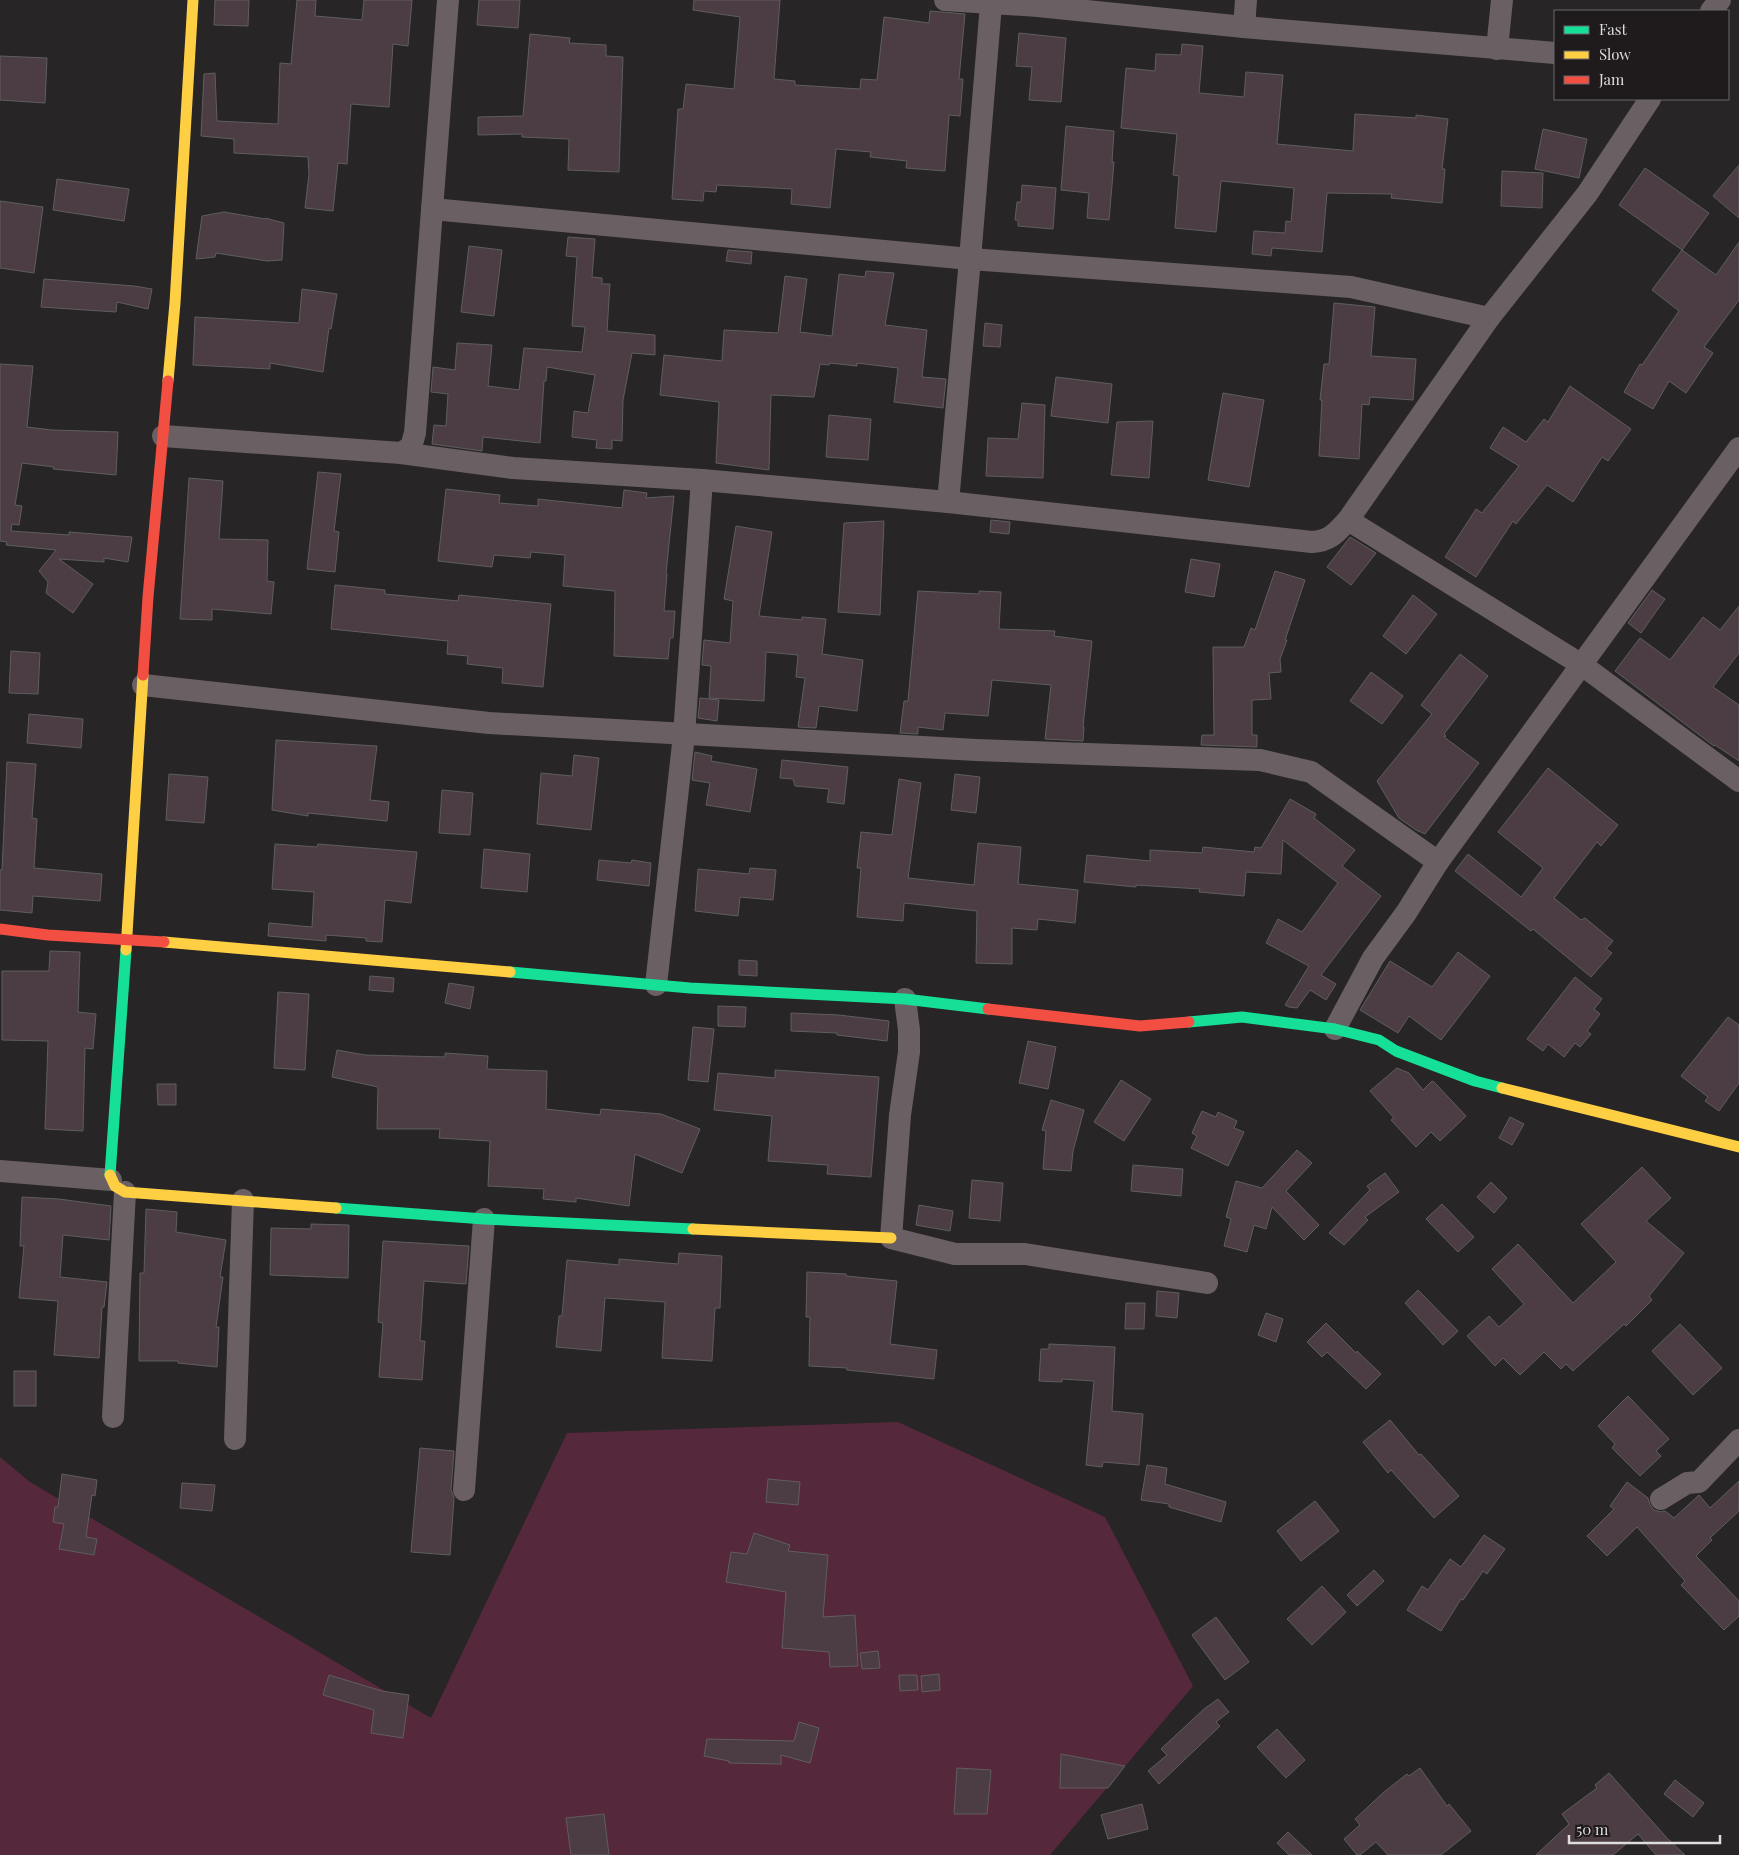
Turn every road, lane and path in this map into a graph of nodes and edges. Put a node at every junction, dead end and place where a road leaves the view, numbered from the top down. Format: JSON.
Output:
{"nodes":[{"id":1,"x":193,"y":0,"type":"edge"},
{"id":2,"x":448,"y":0,"type":"edge"},
{"id":3,"x":945,"y":0,"type":"edge"},
{"id":4,"x":1246,"y":0,"type":"edge"},
{"id":5,"x":1502,"y":0,"type":"edge"},
{"id":6,"x":1720,"y":0,"type":"edge"},
{"id":7,"x":991,"y":4,"type":"junction"},
{"id":8,"x":1712,"y":10,"type":"edge"},
{"id":9,"x":1244,"y":27,"type":"junction"},
{"id":10,"x":1497,"y":49,"type":"junction"},
{"id":11,"x":1554,"y":53,"type":"edge"},
{"id":12,"x":1649,"y":100,"type":"edge"},
{"id":13,"x":432,"y":209,"type":"junction"},
{"id":14,"x":970,"y":260,"type":"junction"},
{"id":15,"x":1489,"y":318,"type":"junction"},
{"id":16,"x":163,"y":436,"type":"junction"},
{"id":17,"x":1739,"y":448,"type":"edge"},
{"id":18,"x":400,"y":453,"type":"junction"},
{"id":19,"x":702,"y":480,"type":"junction"},
{"id":20,"x":948,"y":502,"type":"junction"},
{"id":21,"x":1348,"y":520,"type":"junction"},
{"id":22,"x":1582,"y":665,"type":"junction"},
{"id":23,"x":143,"y":684,"type":"junction"},
{"id":24,"x":684,"y":735,"type":"junction"},
{"id":25,"x":1739,"y":781,"type":"edge"},
{"id":26,"x":1438,"y":862,"type":"junction"},
{"id":27,"x":0,"y":929,"type":"edge"},
{"id":28,"x":127,"y":938,"type":"junction"},
{"id":29,"x":656,"y":985,"type":"junction"},
{"id":30,"x":905,"y":999,"type":"junction"},
{"id":31,"x":1335,"y":1029,"type":"junction"},
{"id":32,"x":1739,"y":1147,"type":"edge"},
{"id":33,"x":0,"y":1171,"type":"edge"},
{"id":34,"x":118,"y":1186,"type":"junction"},
{"id":35,"x":243,"y":1200,"type":"junction"},
{"id":36,"x":484,"y":1219,"type":"junction"},
{"id":37,"x":891,"y":1238,"type":"junction"},
{"id":38,"x":1207,"y":1283,"type":"dead end"},
{"id":39,"x":113,"y":1416,"type":"dead end"},
{"id":40,"x":235,"y":1439,"type":"dead end"},
{"id":41,"x":1739,"y":1440,"type":"edge"},
{"id":42,"x":464,"y":1490,"type":"dead end"},
{"id":43,"x":1661,"y":1499,"type":"dead end"}],
"edges":[{"from":1,"to":16,"type":"street"},
{"from":2,"to":13,"type":"street"},
{"from":3,"to":7,"type":"street"},
{"from":4,"to":9,"type":"street"},
{"from":5,"to":10,"type":"street"},
{"from":6,"to":8,"type":"street"},
{"from":7,"to":9,"type":"street"},
{"from":7,"to":14,"type":"street"},
{"from":9,"to":10,"type":"street"},
{"from":10,"to":11,"type":"street"},
{"from":12,"to":15,"type":"street"},
{"from":13,"to":14,"type":"street"},
{"from":13,"to":18,"type":"street"},
{"from":14,"to":15,"type":"street"},
{"from":14,"to":20,"type":"street"},
{"from":15,"to":21,"type":"street"},
{"from":16,"to":18,"type":"street"},
{"from":16,"to":23,"type":"street"},
{"from":17,"to":22,"type":"street"},
{"from":18,"to":19,"type":"street"},
{"from":19,"to":20,"type":"street"},
{"from":19,"to":24,"type":"street"},
{"from":20,"to":21,"type":"street"},
{"from":21,"to":22,"type":"street"},
{"from":22,"to":25,"type":"street"},
{"from":22,"to":26,"type":"street"},
{"from":23,"to":24,"type":"street"},
{"from":23,"to":28,"type":"street"},
{"from":24,"to":26,"type":"street"},
{"from":24,"to":29,"type":"street"},
{"from":26,"to":31,"type":"street"},
{"from":27,"to":28,"type":"street"},
{"from":28,"to":29,"type":"street"},
{"from":28,"to":34,"type":"street"},
{"from":29,"to":30,"type":"street"},
{"from":30,"to":31,"type":"street"},
{"from":30,"to":37,"type":"street"},
{"from":31,"to":32,"type":"street"},
{"from":33,"to":34,"type":"street"},
{"from":34,"to":35,"type":"street"},
{"from":34,"to":39,"type":"street"},
{"from":35,"to":36,"type":"street"},
{"from":35,"to":40,"type":"street"},
{"from":36,"to":37,"type":"street"},
{"from":36,"to":42,"type":"street"},
{"from":37,"to":38,"type":"street"},
{"from":41,"to":43,"type":"street"}]}
